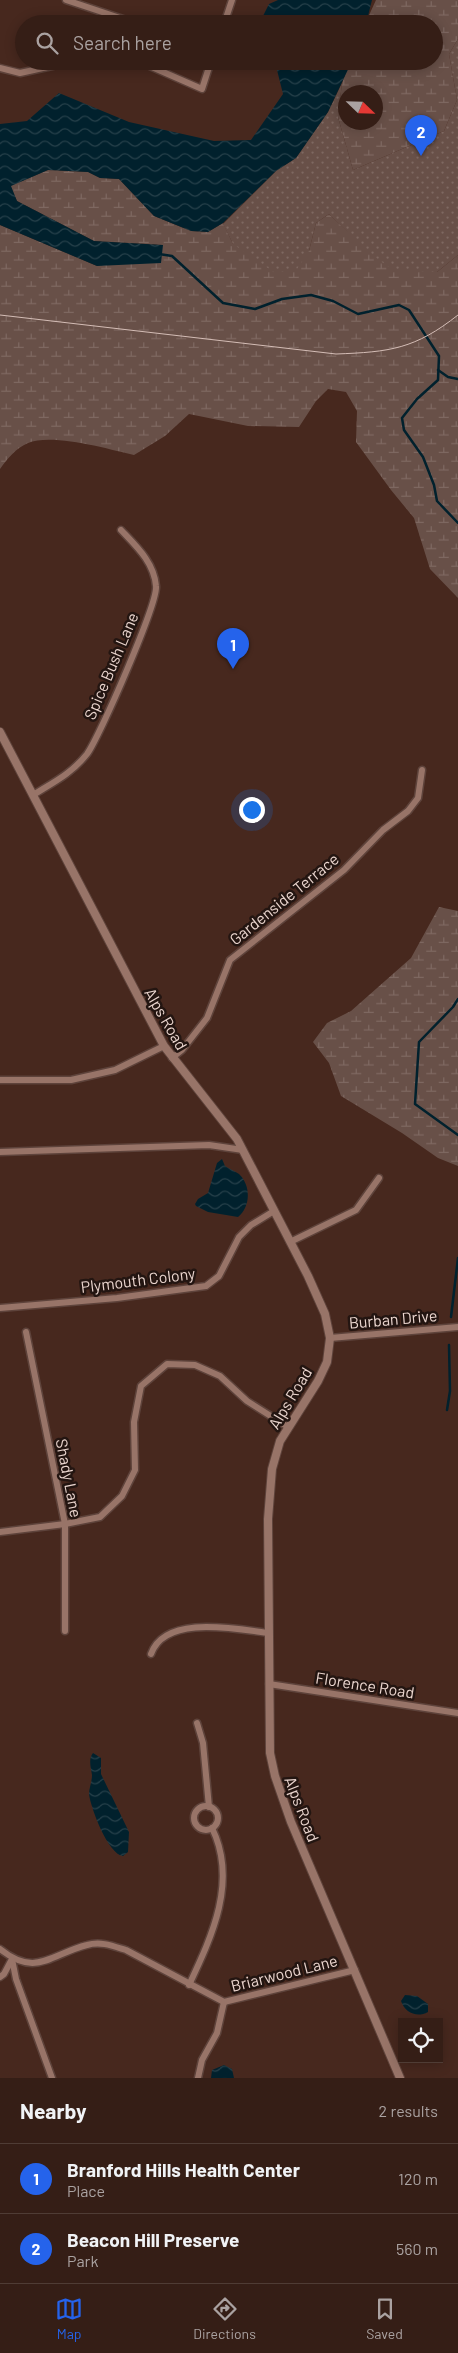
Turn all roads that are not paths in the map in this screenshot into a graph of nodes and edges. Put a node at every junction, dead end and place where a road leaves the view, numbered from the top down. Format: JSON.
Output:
{"nodes":[{"id":1,"x":66,"y":0,"type":"edge"},
{"id":2,"x":232,"y":0,"type":"edge"},
{"id":3,"x":111,"y":15,"type":"edge"},
{"id":4,"x":227,"y":15,"type":"edge"},
{"id":5,"x":0,"y":68,"type":"edge"},
{"id":6,"x":34,"y":70,"type":"edge"},
{"id":7,"x":159,"y":70,"type":"edge"},
{"id":8,"x":209,"y":70,"type":"edge"},
{"id":9,"x":121,"y":530,"type":"dead end"},
{"id":10,"x":0,"y":732,"type":"edge"},
{"id":11,"x":422,"y":770,"type":"dead end"},
{"id":12,"x":33,"y":795,"type":"junction"},
{"id":13,"x":164,"y":1046,"type":"junction"},
{"id":14,"x":172,"y":1058,"type":"junction"},
{"id":15,"x":0,"y":1080,"type":"edge"},
{"id":16,"x":243,"y":1150,"type":"junction"},
{"id":17,"x":0,"y":1152,"type":"edge"},
{"id":18,"x":379,"y":1178,"type":"dead end"},
{"id":19,"x":274,"y":1211,"type":"junction"},
{"id":20,"x":290,"y":1242,"type":"junction"},
{"id":21,"x":0,"y":1308,"type":"edge"},
{"id":22,"x":458,"y":1327,"type":"edge"},
{"id":23,"x":26,"y":1332,"type":"dead end"},
{"id":24,"x":330,"y":1338,"type":"junction"},
{"id":25,"x":288,"y":1427,"type":"junction"},
{"id":26,"x":65,"y":1524,"type":"junction"},
{"id":27,"x":0,"y":1532,"type":"edge"},
{"id":28,"x":65,"y":1631,"type":"dead end"},
{"id":29,"x":269,"y":1633,"type":"junction"},
{"id":30,"x":151,"y":1654,"type":"dead end"},
{"id":31,"x":269,"y":1684,"type":"junction"},
{"id":32,"x":458,"y":1713,"type":"edge"},
{"id":33,"x":197,"y":1723,"type":"dead end"},
{"id":34,"x":210,"y":1807,"type":"junction"},
{"id":35,"x":212,"y":1828,"type":"junction"},
{"id":36,"x":0,"y":1949,"type":"edge"},
{"id":37,"x":12,"y":1959,"type":"junction"},
{"id":38,"x":355,"y":1970,"type":"junction"},
{"id":39,"x":0,"y":1976,"type":"edge"},
{"id":40,"x":189,"y":1985,"type":"junction"},
{"id":41,"x":224,"y":2002,"type":"junction"},
{"id":42,"x":52,"y":2078,"type":"edge"},
{"id":43,"x":198,"y":2078,"type":"edge"},
{"id":44,"x":400,"y":2078,"type":"edge"}],
"edges":[{"from":1,"to":3,"type":"street"},
{"from":2,"to":4,"type":"street"},
{"from":5,"to":6,"type":"street"},
{"from":7,"to":8,"type":"street"},
{"from":9,"to":12,"type":"street","name":"Spice Bush Lane"},
{"from":10,"to":12,"type":"street","name":"Alps Road"},
{"from":11,"to":14,"type":"street","name":"Gardenside Terrace"},
{"from":12,"to":13,"type":"street","name":"Alps Road"},
{"from":13,"to":14,"type":"street","name":"Alps Road"},
{"from":13,"to":15,"type":"street"},
{"from":14,"to":16,"type":"street","name":"Alps Road"},
{"from":16,"to":17,"type":"street"},
{"from":16,"to":19,"type":"street","name":"Alps Road"},
{"from":18,"to":20,"type":"street"},
{"from":19,"to":20,"type":"street","name":"Alps Road"},
{"from":19,"to":21,"type":"street","name":"Plymouth Colony"},
{"from":20,"to":24,"type":"street","name":"Alps Road"},
{"from":22,"to":24,"type":"street","name":"Burban Drive"},
{"from":23,"to":26,"type":"street","name":"Shady Lane"},
{"from":24,"to":25,"type":"street","name":"Alps Road"},
{"from":25,"to":26,"type":"street"},
{"from":25,"to":29,"type":"street","name":"Alps Road"},
{"from":26,"to":27,"type":"street"},
{"from":26,"to":28,"type":"street","name":"Shady Lane"},
{"from":29,"to":30,"type":"street"},
{"from":29,"to":31,"type":"street","name":"Alps Road"},
{"from":31,"to":32,"type":"street","name":"Florence Road"},
{"from":31,"to":38,"type":"street","name":"Alps Road"},
{"from":33,"to":34,"type":"street"},
{"from":34,"to":35,"type":"street"},
{"from":34,"to":35,"type":"street"},
{"from":35,"to":40,"type":"street"},
{"from":36,"to":37,"type":"street"},
{"from":37,"to":39,"type":"street"},
{"from":37,"to":40,"type":"street","name":"Briarwood Lane"},
{"from":37,"to":42,"type":"street"},
{"from":38,"to":41,"type":"street","name":"Briarwood Lane"},
{"from":38,"to":44,"type":"street","name":"Alps Road"},
{"from":40,"to":41,"type":"street","name":"Briarwood Lane"},
{"from":41,"to":43,"type":"street"}]}
